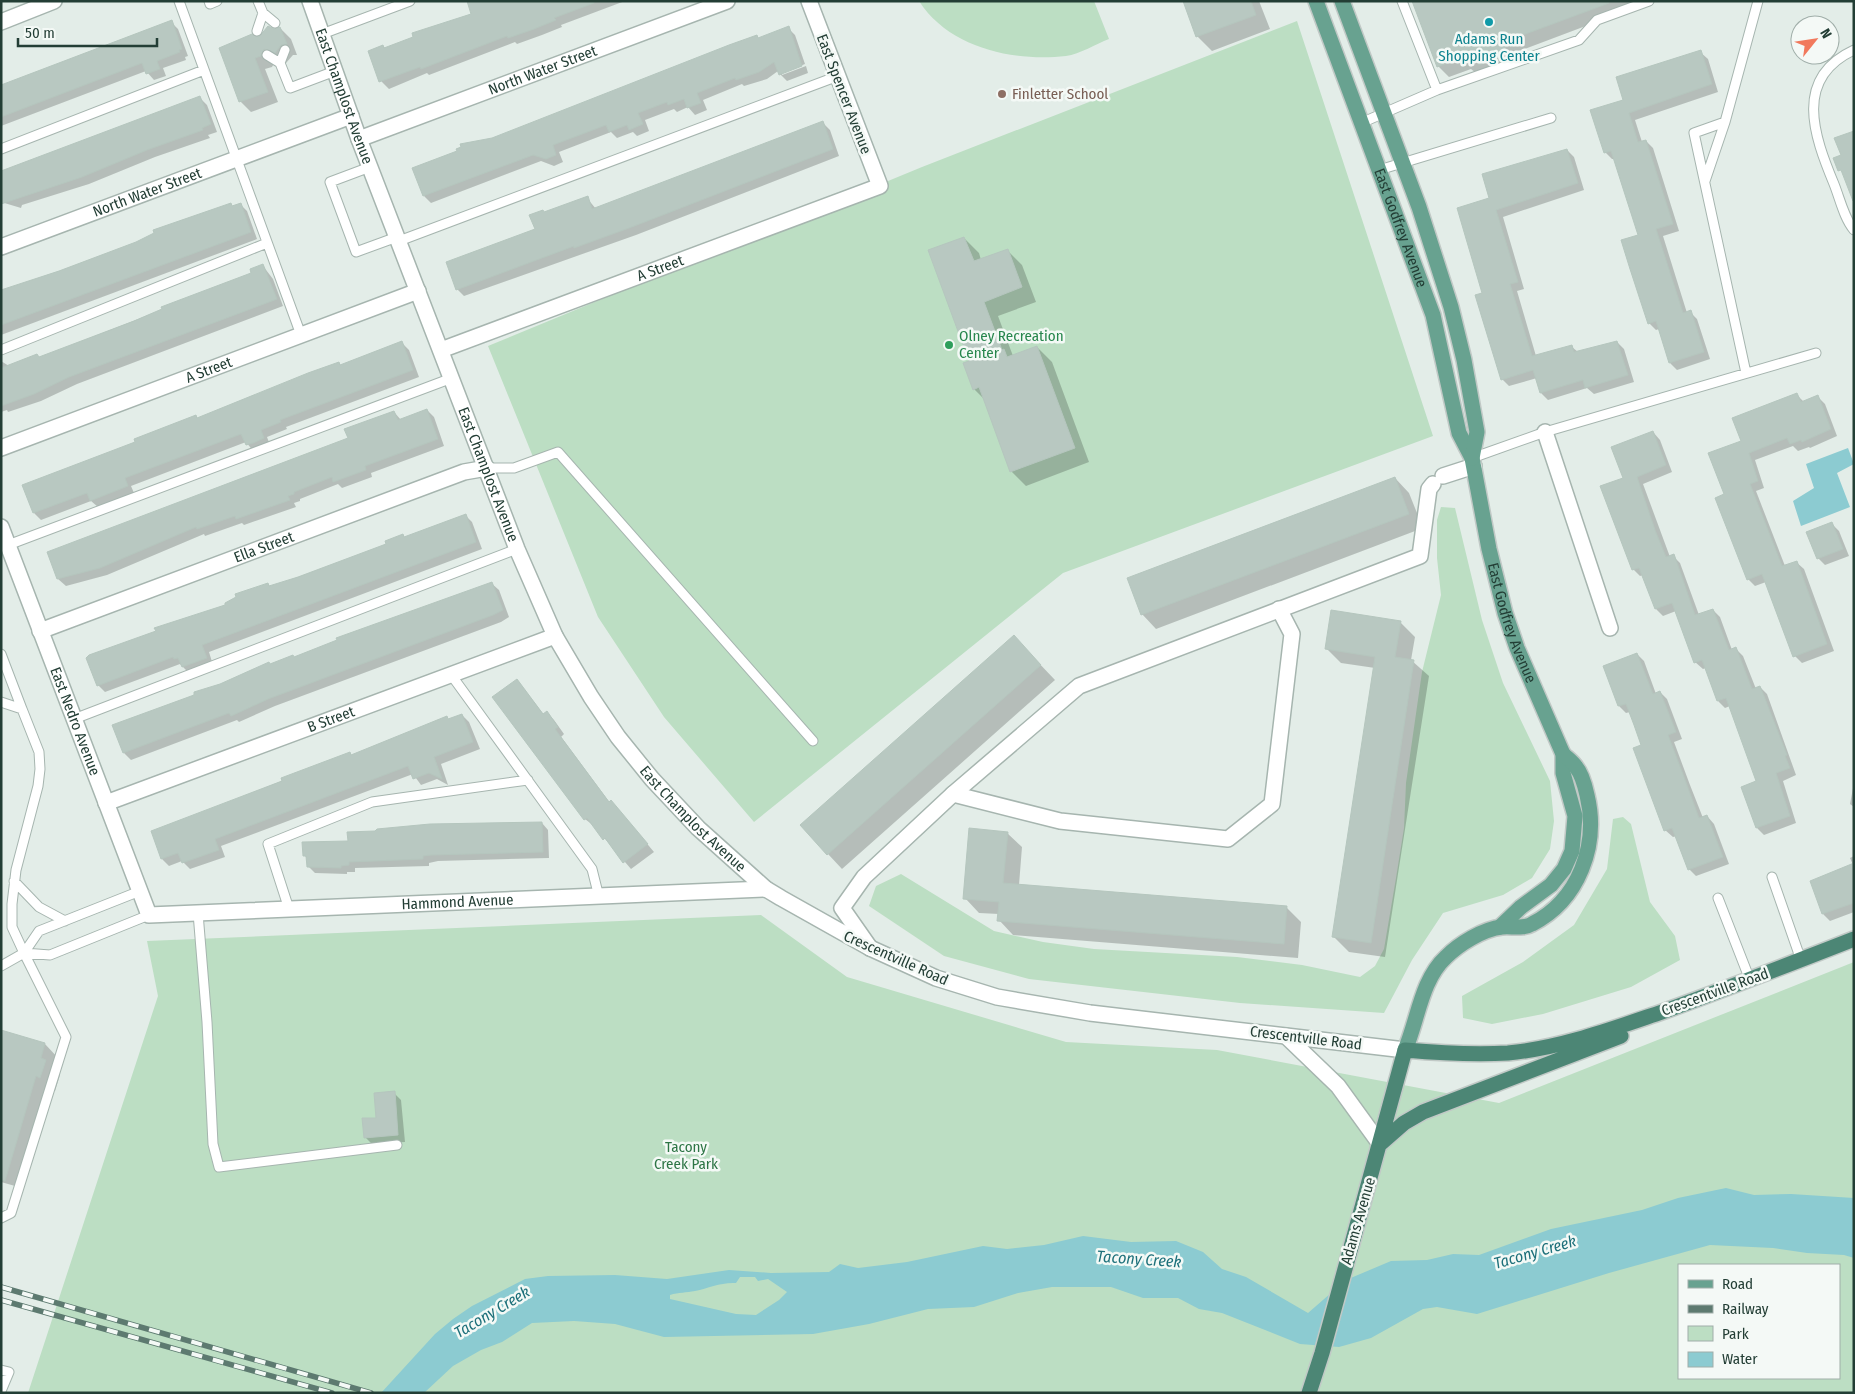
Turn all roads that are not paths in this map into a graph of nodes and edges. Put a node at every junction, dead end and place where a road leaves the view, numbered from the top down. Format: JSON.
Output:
{"nodes":[{"id":1,"x":179,"y":1,"type":"edge"},
{"id":2,"x":209,"y":1,"type":"edge"},
{"id":3,"x":217,"y":1,"type":"edge"},
{"id":4,"x":258,"y":1,"type":"edge"},
{"id":5,"x":310,"y":1,"type":"edge"},
{"id":6,"x":410,"y":1,"type":"edge"},
{"id":7,"x":727,"y":1,"type":"edge"},
{"id":8,"x":809,"y":1,"type":"edge"},
{"id":9,"x":1316,"y":1,"type":"edge"},
{"id":10,"x":1342,"y":1,"type":"edge"},
{"id":11,"x":1402,"y":1,"type":"edge"},
{"id":12,"x":1649,"y":1,"type":"edge"},
{"id":13,"x":1758,"y":1,"type":"edge"},
{"id":14,"x":51,"y":2,"type":"edge"},
{"id":15,"x":263,"y":13,"type":"junction"},
{"id":16,"x":1,"y":22,"type":"edge"},
{"id":17,"x":271,"y":25,"type":"dead end"},
{"id":18,"x":257,"y":31,"type":"dead end"},
{"id":19,"x":322,"y":34,"type":"junction"},
{"id":20,"x":1854,"y":50,"type":"edge"},
{"id":21,"x":281,"y":51,"type":"dead end"},
{"id":22,"x":267,"y":55,"type":"dead end"},
{"id":23,"x":280,"y":63,"type":"junction"},
{"id":24,"x":204,"y":70,"type":"junction"},
{"id":25,"x":335,"y":71,"type":"junction"},
{"id":26,"x":838,"y":76,"type":"junction"},
{"id":27,"x":1437,"y":90,"type":"junction"},
{"id":28,"x":1384,"y":113,"type":"junction"},
{"id":29,"x":351,"y":116,"type":"junction"},
{"id":30,"x":1551,"y":118,"type":"dead end"},
{"id":31,"x":1725,"y":122,"type":"junction"},
{"id":32,"x":1361,"y":123,"type":"junction"},
{"id":33,"x":359,"y":139,"type":"junction"},
{"id":34,"x":1,"y":149,"type":"edge"},
{"id":35,"x":237,"y":159,"type":"junction"},
{"id":36,"x":1402,"y":163,"type":"junction"},
{"id":37,"x":370,"y":167,"type":"junction"},
{"id":38,"x":1379,"y":170,"type":"junction"},
{"id":39,"x":1705,"y":183,"type":"junction"},
{"id":40,"x":880,"y":186,"type":"joint"},
{"id":41,"x":1854,"y":230,"type":"edge"},
{"id":42,"x":398,"y":239,"type":"junction"},
{"id":43,"x":267,"y":243,"type":"junction"},
{"id":44,"x":1,"y":247,"type":"edge"},
{"id":45,"x":418,"y":291,"type":"junction"},
{"id":46,"x":301,"y":335,"type":"junction"},
{"id":47,"x":1,"y":350,"type":"edge"},
{"id":48,"x":441,"y":350,"type":"junction"},
{"id":49,"x":1816,"y":353,"type":"dead end"},
{"id":50,"x":1746,"y":372,"type":"junction"},
{"id":51,"x":452,"y":378,"type":"junction"},
{"id":52,"x":1545,"y":432,"type":"junction"},
{"id":53,"x":1,"y":448,"type":"edge"},
{"id":54,"x":1473,"y":462,"type":"junction"},
{"id":55,"x":487,"y":468,"type":"junction"},
{"id":56,"x":1,"y":527,"type":"edge"},
{"id":57,"x":8,"y":545,"type":"junction"},
{"id":58,"x":517,"y":549,"type":"junction"},
{"id":59,"x":1279,"y":609,"type":"junction"},
{"id":60,"x":1610,"y":628,"type":"dead end"},
{"id":61,"x":40,"y":631,"type":"junction"},
{"id":62,"x":556,"y":636,"type":"junction"},
{"id":63,"x":1,"y":654,"type":"edge"},
{"id":64,"x":452,"y":676,"type":"junction"},
{"id":65,"x":1,"y":702,"type":"edge"},
{"id":66,"x":22,"y":709,"type":"junction"},
{"id":67,"x":74,"y":719,"type":"junction"},
{"id":68,"x":813,"y":741,"type":"dead end"},
{"id":69,"x":1563,"y":754,"type":"junction"},
{"id":70,"x":528,"y":780,"type":"junction"},
{"id":71,"x":953,"y":794,"type":"junction"},
{"id":72,"x":106,"y":803,"type":"junction"},
{"id":73,"x":1772,"y":878,"type":"dead end"},
{"id":74,"x":14,"y":881,"type":"junction"},
{"id":75,"x":766,"y":889,"type":"junction"},
{"id":76,"x":140,"y":891,"type":"junction"},
{"id":77,"x":598,"y":896,"type":"junction"},
{"id":78,"x":1718,"y":898,"type":"dead end"},
{"id":79,"x":289,"y":909,"type":"junction"},
{"id":80,"x":198,"y":913,"type":"junction"},
{"id":81,"x":149,"y":914,"type":"junction"},
{"id":82,"x":65,"y":921,"type":"junction"},
{"id":83,"x":1500,"y":927,"type":"junction"},
{"id":84,"x":1854,"y":939,"type":"edge"},
{"id":85,"x":870,"y":948,"type":"junction"},
{"id":86,"x":24,"y":953,"type":"junction"},
{"id":87,"x":1801,"y":960,"type":"junction"},
{"id":88,"x":1,"y":966,"type":"edge"},
{"id":89,"x":1750,"y":980,"type":"junction"},
{"id":90,"x":1723,"y":990,"type":"junction"},
{"id":91,"x":1286,"y":1036,"type":"junction"},
{"id":92,"x":1405,"y":1050,"type":"junction"},
{"id":93,"x":1380,"y":1144,"type":"junction"},
{"id":94,"x":397,"y":1145,"type":"dead end"},
{"id":95,"x":1,"y":1218,"type":"edge"},
{"id":96,"x":1,"y":1370,"type":"edge"},
{"id":97,"x":1,"y":1390,"type":"edge"},
{"id":98,"x":1309,"y":1393,"type":"edge"}],
"edges":[{"from":1,"to":24,"type":"lane"},
{"from":2,"to":3,"type":"lane"},
{"from":4,"to":15,"type":"lane"},
{"from":5,"to":19,"type":"street","name":"East Champlost Avenue"},
{"from":6,"to":19,"type":"lane"},
{"from":7,"to":33,"type":"street","name":"North Water Street"},
{"from":8,"to":26,"type":"street","name":"East Spencer Avenue"},
{"from":9,"to":32,"type":"main road","name":"East Godfrey Avenue"},
{"from":10,"to":28,"type":"main road","name":"East Godfrey Avenue"},
{"from":11,"to":27,"type":"lane"},
{"from":12,"to":27,"type":"lane"},
{"from":13,"to":31,"type":"lane"},
{"from":14,"to":16,"type":"street"},
{"from":15,"to":17,"type":"lane"},
{"from":15,"to":18,"type":"lane"},
{"from":19,"to":25,"type":"street","name":"East Champlost Avenue"},
{"from":20,"to":41,"type":"lane"},
{"from":21,"to":23,"type":"lane"},
{"from":22,"to":23,"type":"lane"},
{"from":23,"to":25,"type":"lane"},
{"from":24,"to":34,"type":"lane"},
{"from":24,"to":35,"type":"lane"},
{"from":25,"to":29,"type":"street","name":"East Champlost Avenue"},
{"from":26,"to":40,"type":"street","name":"East Spencer Avenue"},
{"from":26,"to":42,"type":"lane"},
{"from":27,"to":28,"type":"lane"},
{"from":28,"to":32,"type":"lane"},
{"from":28,"to":36,"type":"main road","name":"East Godfrey Avenue"},
{"from":29,"to":33,"type":"street","name":"East Champlost Avenue"},
{"from":29,"to":35,"type":"street","name":"North Water Street"},
{"from":30,"to":36,"type":"lane"},
{"from":31,"to":39,"type":"lane"},
{"from":31,"to":39,"type":"lane"},
{"from":32,"to":38,"type":"main road","name":"East Godfrey Avenue"},
{"from":33,"to":37,"type":"street","name":"East Champlost Avenue"},
{"from":35,"to":43,"type":"lane"},
{"from":35,"to":44,"type":"street","name":"North Water Street"},
{"from":36,"to":38,"type":"lane"},
{"from":36,"to":54,"type":"main road","name":"East Godfrey Avenue"},
{"from":37,"to":42,"type":"street","name":"East Champlost Avenue"},
{"from":37,"to":42,"type":"lane"},
{"from":38,"to":54,"type":"main road","name":"East Godfrey Avenue"},
{"from":39,"to":50,"type":"lane"},
{"from":40,"to":48,"type":"street","name":"A Street"},
{"from":42,"to":45,"type":"street","name":"East Champlost Avenue"},
{"from":43,"to":46,"type":"lane"},
{"from":43,"to":47,"type":"lane"},
{"from":45,"to":46,"type":"street","name":"A Street"},
{"from":45,"to":48,"type":"street","name":"East Champlost Avenue"},
{"from":46,"to":53,"type":"street","name":"A Street"},
{"from":48,"to":51,"type":"street","name":"East Champlost Avenue"},
{"from":49,"to":50,"type":"lane"},
{"from":50,"to":52,"type":"lane"},
{"from":51,"to":55,"type":"street","name":"East Champlost Avenue"},
{"from":51,"to":57,"type":"lane"},
{"from":52,"to":54,"type":"lane"},
{"from":52,"to":60,"type":"street"},
{"from":54,"to":59,"type":"street"},
{"from":54,"to":69,"type":"main road","name":"East Godfrey Avenue"},
{"from":55,"to":58,"type":"street","name":"East Champlost Avenue"},
{"from":55,"to":61,"type":"street","name":"Ella Street"},
{"from":55,"to":68,"type":"lane"},
{"from":56,"to":57,"type":"street","name":"East Nedro Avenue"},
{"from":57,"to":61,"type":"street","name":"East Nedro Avenue"},
{"from":58,"to":62,"type":"street","name":"East Champlost Avenue"},
{"from":58,"to":67,"type":"lane"},
{"from":59,"to":71,"type":"street"},
{"from":59,"to":71,"type":"street"},
{"from":61,"to":67,"type":"street","name":"East Nedro Avenue"},
{"from":62,"to":64,"type":"street","name":"B Street"},
{"from":62,"to":75,"type":"street","name":"East Champlost Avenue"},
{"from":63,"to":66,"type":"lane"},
{"from":64,"to":70,"type":"lane"},
{"from":64,"to":72,"type":"street","name":"B Street"},
{"from":65,"to":66,"type":"lane"},
{"from":66,"to":74,"type":"lane"},
{"from":67,"to":72,"type":"street","name":"East Nedro Avenue"},
{"from":69,"to":83,"type":"main road","name":"East Godfrey Avenue"},
{"from":69,"to":83,"type":"main road","name":"East Godfrey Avenue"},
{"from":70,"to":77,"type":"lane"},
{"from":70,"to":79,"type":"lane"},
{"from":71,"to":85,"type":"street"},
{"from":72,"to":76,"type":"street","name":"East Nedro Avenue"},
{"from":73,"to":87,"type":"lane"},
{"from":74,"to":82,"type":"lane"},
{"from":74,"to":86,"type":"lane"},
{"from":75,"to":77,"type":"street","name":"Hammond Avenue"},
{"from":75,"to":85,"type":"street","name":"Crescentville Road"},
{"from":76,"to":81,"type":"street","name":"East Nedro Avenue"},
{"from":76,"to":82,"type":"lane"},
{"from":77,"to":79,"type":"street","name":"Hammond Avenue"},
{"from":78,"to":89,"type":"lane"},
{"from":79,"to":80,"type":"street","name":"Hammond Avenue"},
{"from":80,"to":81,"type":"street","name":"Hammond Avenue"},
{"from":80,"to":94,"type":"lane"},
{"from":81,"to":86,"type":"lane"},
{"from":82,"to":86,"type":"lane"},
{"from":83,"to":92,"type":"main road","name":"East Godfrey Avenue"},
{"from":84,"to":87,"type":"highway","name":"Crescentville Road"},
{"from":85,"to":91,"type":"street","name":"Crescentville Road"},
{"from":86,"to":88,"type":"lane"},
{"from":86,"to":95,"type":"lane"},
{"from":87,"to":89,"type":"highway","name":"Crescentville Road"},
{"from":89,"to":90,"type":"highway","name":"Crescentville Road"},
{"from":90,"to":92,"type":"highway","name":"Crescentville Road"},
{"from":90,"to":93,"type":"highway"},
{"from":91,"to":92,"type":"street","name":"Crescentville Road"},
{"from":91,"to":93,"type":"street"},
{"from":92,"to":93,"type":"highway","name":"Adams Avenue"},
{"from":93,"to":98,"type":"highway","name":"Adams Avenue"},
{"from":96,"to":97,"type":"lane"}]}
